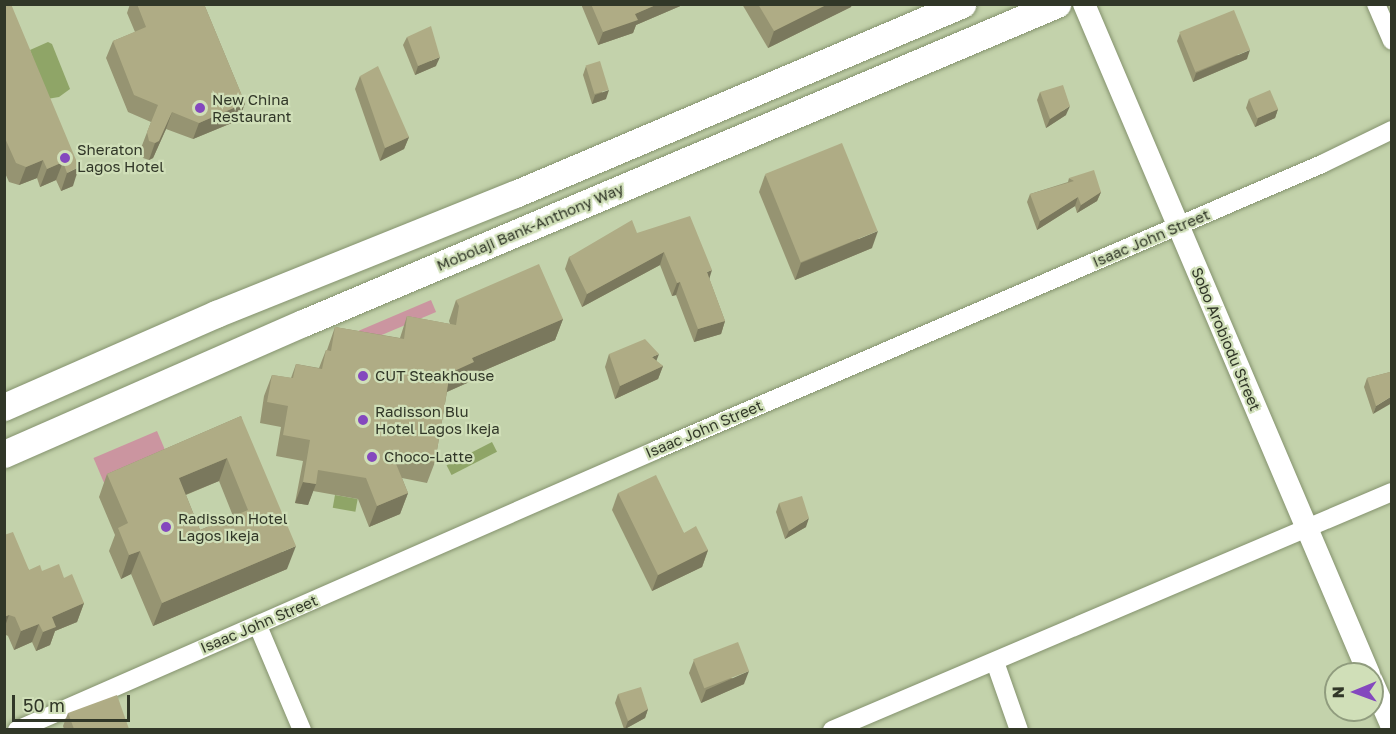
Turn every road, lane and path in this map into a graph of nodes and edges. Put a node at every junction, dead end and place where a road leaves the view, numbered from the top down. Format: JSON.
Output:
{"nodes":[{"id":1,"x":962,"y":4,"type":"edge"},
{"id":2,"x":1057,"y":4,"type":"edge"},
{"id":3,"x":1084,"y":4,"type":"edge"},
{"id":4,"x":1376,"y":4,"type":"edge"},
{"id":5,"x":1392,"y":41,"type":"edge"},
{"id":6,"x":1392,"y":130,"type":"edge"},
{"id":7,"x":1179,"y":226,"type":"junction"},
{"id":8,"x":284,"y":286,"type":"junction"},
{"id":9,"x":216,"y":314,"type":"junction"},
{"id":10,"x":303,"y":323,"type":"junction"},
{"id":11,"x":230,"y":356,"type":"junction"},
{"id":12,"x":4,"y":408,"type":"edge"},
{"id":13,"x":4,"y":454,"type":"edge"},
{"id":14,"x":1392,"y":492,"type":"edge"},
{"id":15,"x":1307,"y":529,"type":"junction"},
{"id":16,"x":258,"y":626,"type":"junction"},
{"id":17,"x":995,"y":662,"type":"junction"},
{"id":18,"x":1364,"y":662,"type":"edge"},
{"id":19,"x":1384,"y":709,"type":"edge"},
{"id":20,"x":1392,"y":727,"type":"edge"},
{"id":21,"x":17,"y":729,"type":"edge"},
{"id":22,"x":302,"y":729,"type":"edge"},
{"id":23,"x":832,"y":729,"type":"edge"},
{"id":24,"x":1019,"y":729,"type":"edge"}],
"edges":[{"from":1,"to":8,"type":"main road"},
{"from":2,"to":10,"type":"main road","name":"Mobolaji Bank-Anthony Way"},
{"from":3,"to":7,"type":"street","name":"Sobo Arobiodu Street"},
{"from":4,"to":5,"type":"street"},
{"from":6,"to":7,"type":"street","name":"Isaac John Street"},
{"from":7,"to":15,"type":"street","name":"Sobo Arobiodu Street"},
{"from":7,"to":16,"type":"street","name":"Isaac John Street"},
{"from":8,"to":9,"type":"main road"},
{"from":8,"to":10,"type":"main road"},
{"from":9,"to":11,"type":"main road"},
{"from":9,"to":12,"type":"main road"},
{"from":10,"to":11,"type":"main road","name":"Mobolaji Bank-Anthony Way"},
{"from":11,"to":13,"type":"main road","name":"Mobolaji Bank-Anthony Way"},
{"from":14,"to":15,"type":"street"},
{"from":15,"to":17,"type":"street"},
{"from":15,"to":18,"type":"street","name":"Sobo Arobiodu Street"},
{"from":16,"to":21,"type":"street","name":"Isaac John Street"},
{"from":16,"to":22,"type":"street"},
{"from":17,"to":23,"type":"street"},
{"from":17,"to":24,"type":"street"},
{"from":19,"to":20,"type":"street"}]}
